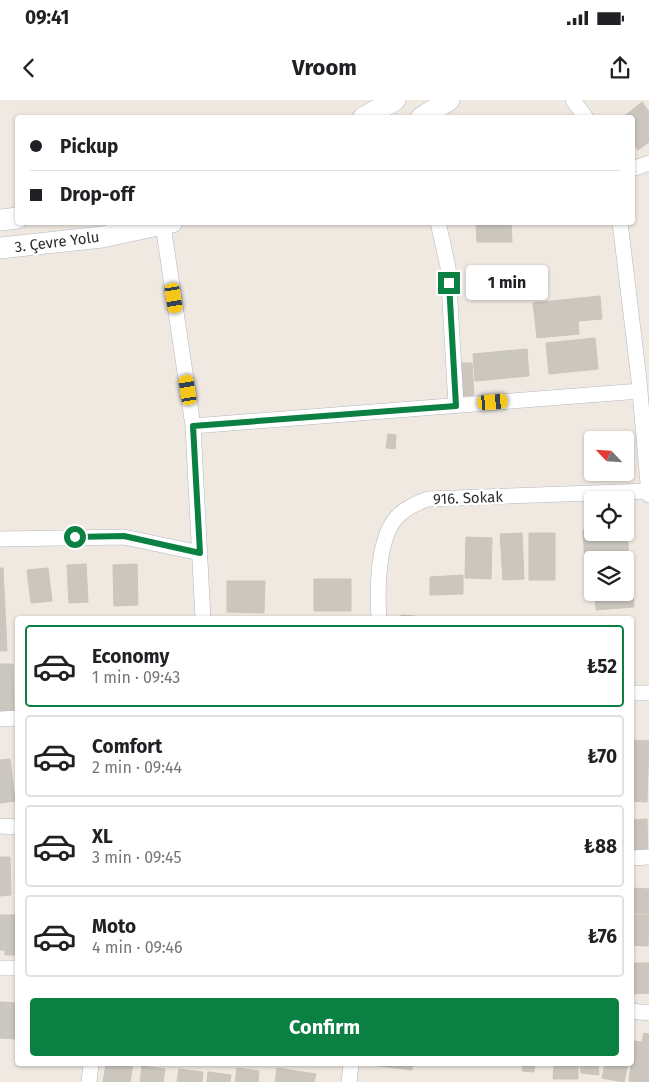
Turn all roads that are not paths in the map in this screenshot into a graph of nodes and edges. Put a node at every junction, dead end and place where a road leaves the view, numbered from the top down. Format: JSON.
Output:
{"nodes":[{"id":1,"x":395,"y":100,"type":"edge"},
{"id":2,"x":450,"y":100,"type":"edge"},
{"id":3,"x":573,"y":100,"type":"edge"},
{"id":4,"x":368,"y":115,"type":"edge"},
{"id":5,"x":425,"y":115,"type":"edge"},
{"id":6,"x":584,"y":115,"type":"edge"},
{"id":7,"x":649,"y":163,"type":"edge"},
{"id":8,"x":635,"y":168,"type":"edge"},
{"id":9,"x":15,"y":218,"type":"edge"},
{"id":10,"x":0,"y":220,"type":"edge"},
{"id":11,"x":162,"y":225,"type":"edge"},
{"id":12,"x":167,"y":225,"type":"edge"},
{"id":13,"x":439,"y":225,"type":"edge"},
{"id":14,"x":620,"y":225,"type":"edge"},
{"id":15,"x":0,"y":248,"type":"edge"},
{"id":16,"x":643,"y":383,"type":"edge"},
{"id":17,"x":456,"y":406,"type":"junction"},
{"id":18,"x":193,"y":426,"type":"junction"},
{"id":19,"x":649,"y":491,"type":"edge"},
{"id":20,"x":649,"y":495,"type":"edge"},
{"id":21,"x":0,"y":539,"type":"edge"},
{"id":22,"x":200,"y":553,"type":"junction"},
{"id":23,"x":203,"y":616,"type":"edge"},
{"id":24,"x":379,"y":616,"type":"edge"},
{"id":25,"x":634,"y":693,"type":"edge"},
{"id":26,"x":649,"y":693,"type":"edge"},
{"id":27,"x":15,"y":718,"type":"edge"},
{"id":28,"x":0,"y":719,"type":"edge"},
{"id":29,"x":0,"y":826,"type":"edge"},
{"id":30,"x":15,"y":827,"type":"edge"},
{"id":31,"x":649,"y":857,"type":"edge"},
{"id":32,"x":634,"y":858,"type":"edge"},
{"id":33,"x":0,"y":968,"type":"edge"},
{"id":34,"x":15,"y":968,"type":"edge"},
{"id":35,"x":634,"y":1011,"type":"edge"},
{"id":36,"x":649,"y":1013,"type":"edge"},
{"id":37,"x":91,"y":1066,"type":"edge"},
{"id":38,"x":351,"y":1066,"type":"edge"},
{"id":39,"x":89,"y":1082,"type":"edge"},
{"id":40,"x":349,"y":1082,"type":"edge"}],
"edges":[{"from":1,"to":4,"type":"main road"},
{"from":2,"to":5,"type":"main road"},
{"from":3,"to":6,"type":"street"},
{"from":7,"to":8,"type":"street"},
{"from":9,"to":10,"type":"main road","name":"3. Çevre Yolu"},
{"from":11,"to":15,"type":"main road","name":"3. Çevre Yolu"},
{"from":12,"to":18,"type":"street"},
{"from":13,"to":17,"type":"street"},
{"from":14,"to":16,"type":"street"},
{"from":16,"to":17,"type":"street"},
{"from":16,"to":19,"type":"street"},
{"from":17,"to":18,"type":"street"},
{"from":18,"to":22,"type":"street"},
{"from":19,"to":20,"type":"street"},
{"from":19,"to":24,"type":"street","name":"916. Sokak"},
{"from":21,"to":22,"type":"street"},
{"from":22,"to":23,"type":"street"},
{"from":25,"to":26,"type":"street"},
{"from":27,"to":28,"type":"street"},
{"from":29,"to":30,"type":"street"},
{"from":31,"to":32,"type":"street"},
{"from":33,"to":34,"type":"street"},
{"from":35,"to":36,"type":"street"},
{"from":37,"to":39,"type":"street"},
{"from":38,"to":40,"type":"street"}]}
